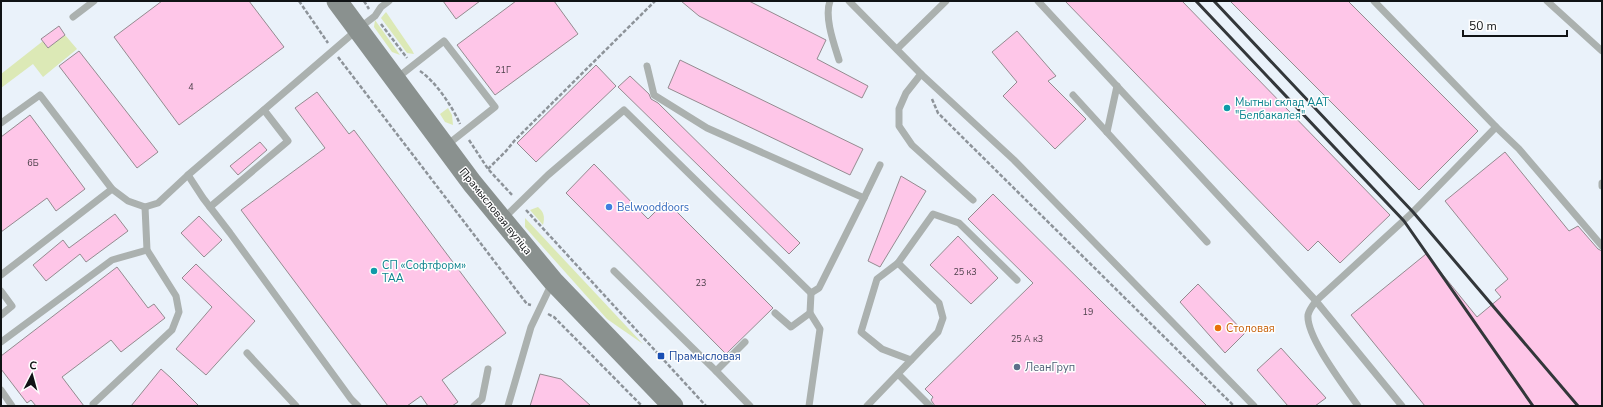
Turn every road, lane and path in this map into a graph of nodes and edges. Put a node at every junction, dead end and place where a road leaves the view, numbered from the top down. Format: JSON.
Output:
{"nodes":[{"id":1,"x":94,"y":1,"type":"edge"},
{"id":2,"x":299,"y":1,"type":"edge"},
{"id":3,"x":337,"y":1,"type":"edge"},
{"id":4,"x":389,"y":1,"type":"edge"},
{"id":5,"x":655,"y":1,"type":"edge"},
{"id":6,"x":830,"y":1,"type":"edge"},
{"id":7,"x":849,"y":1,"type":"edge"},
{"id":8,"x":946,"y":1,"type":"edge"},
{"id":9,"x":1038,"y":1,"type":"edge"},
{"id":10,"x":1374,"y":1,"type":"edge"},
{"id":11,"x":1547,"y":1,"type":"edge"},
{"id":12,"x":73,"y":17,"type":"dead end"},
{"id":13,"x":358,"y":29,"type":"junction"},
{"id":14,"x":897,"y":49,"type":"junction"},
{"id":15,"x":333,"y":50,"type":"junction"},
{"id":16,"x":1602,"y":52,"type":"edge"},
{"id":17,"x":839,"y":60,"type":"dead end"},
{"id":18,"x":647,"y":66,"type":"dead end"},
{"id":19,"x":921,"y":74,"type":"junction"},
{"id":20,"x":395,"y":80,"type":"junction"},
{"id":21,"x":1117,"y":86,"type":"junction"},
{"id":22,"x":936,"y":87,"type":"junction"},
{"id":23,"x":1073,"y":95,"type":"dead end"},
{"id":24,"x":264,"y":110,"type":"junction"},
{"id":25,"x":1,"y":123,"type":"edge"},
{"id":26,"x":1496,"y":127,"type":"junction"},
{"id":27,"x":1107,"y":132,"type":"junction"},
{"id":28,"x":445,"y":147,"type":"junction"},
{"id":29,"x":880,"y":165,"type":"dead end"},
{"id":30,"x":488,"y":168,"type":"dead end"},
{"id":31,"x":188,"y":175,"type":"junction"},
{"id":32,"x":112,"y":189,"type":"junction"},
{"id":33,"x":864,"y":198,"type":"junction"},
{"id":34,"x":973,"y":200,"type":"dead end"},
{"id":35,"x":145,"y":207,"type":"junction"},
{"id":36,"x":210,"y":207,"type":"junction"},
{"id":37,"x":503,"y":220,"type":"junction"},
{"id":38,"x":1207,"y":242,"type":"dead end"},
{"id":39,"x":1602,"y":246,"type":"edge"},
{"id":40,"x":147,"y":250,"type":"junction"},
{"id":41,"x":898,"y":263,"type":"junction"},
{"id":42,"x":614,"y":271,"type":"dead end"},
{"id":43,"x":1,"y":275,"type":"edge"},
{"id":44,"x":553,"y":280,"type":"junction"},
{"id":45,"x":1017,"y":280,"type":"dead end"},
{"id":46,"x":1,"y":291,"type":"edge"},
{"id":47,"x":811,"y":294,"type":"junction"},
{"id":48,"x":1316,"y":301,"type":"junction"},
{"id":49,"x":540,"y":309,"type":"junction"},
{"id":50,"x":775,"y":313,"type":"dead end"},
{"id":51,"x":810,"y":313,"type":"junction"},
{"id":52,"x":1,"y":315,"type":"edge"},
{"id":53,"x":1,"y":342,"type":"edge"},
{"id":54,"x":745,"y":342,"type":"dead end"},
{"id":55,"x":247,"y":353,"type":"dead end"},
{"id":56,"x":911,"y":360,"type":"junction"},
{"id":57,"x":488,"y":369,"type":"dead end"},
{"id":58,"x":716,"y":371,"type":"junction"},
{"id":59,"x":898,"y":374,"type":"junction"},
{"id":60,"x":1,"y":390,"type":"edge"},
{"id":61,"x":12,"y":406,"type":"edge"},
{"id":62,"x":94,"y":406,"type":"edge"},
{"id":63,"x":296,"y":406,"type":"edge"},
{"id":64,"x":358,"y":406,"type":"edge"},
{"id":65,"x":474,"y":406,"type":"edge"},
{"id":66,"x":508,"y":406,"type":"edge"},
{"id":67,"x":642,"y":406,"type":"edge"},
{"id":68,"x":673,"y":406,"type":"edge"},
{"id":69,"x":750,"y":406,"type":"edge"},
{"id":70,"x":809,"y":406,"type":"edge"},
{"id":71,"x":867,"y":406,"type":"edge"},
{"id":72,"x":930,"y":406,"type":"edge"},
{"id":73,"x":1234,"y":406,"type":"edge"},
{"id":74,"x":1254,"y":406,"type":"edge"},
{"id":75,"x":1358,"y":406,"type":"edge"},
{"id":76,"x":1402,"y":406,"type":"edge"}],
"edges":[{"from":1,"to":12,"type":"lane"},
{"from":2,"to":15,"type":"path"},
{"from":3,"to":13,"type":"main road","name":"Прамысловая вуліца"},
{"from":4,"to":13,"type":"lane"},
{"from":5,"to":30,"type":"path"},
{"from":6,"to":17,"type":"lane"},
{"from":7,"to":14,"type":"lane"},
{"from":8,"to":14,"type":"lane"},
{"from":9,"to":21,"type":"lane"},
{"from":10,"to":26,"type":"lane"},
{"from":11,"to":16,"type":"lane"},
{"from":13,"to":15,"type":"lane"},
{"from":13,"to":20,"type":"main road","name":"Прамысловая вуліца"},
{"from":14,"to":19,"type":"lane"},
{"from":15,"to":24,"type":"lane"},
{"from":15,"to":49,"type":"path"},
{"from":18,"to":33,"type":"lane"},
{"from":19,"to":22,"type":"lane"},
{"from":19,"to":34,"type":"lane"},
{"from":20,"to":28,"type":"main road","name":"Прамысловая вуліца"},
{"from":20,"to":28,"type":"lane"},
{"from":21,"to":27,"type":"lane"},
{"from":21,"to":48,"type":"lane"},
{"from":22,"to":73,"type":"path"},
{"from":22,"to":74,"type":"lane"},
{"from":23,"to":27,"type":"lane"},
{"from":24,"to":31,"type":"lane"},
{"from":24,"to":36,"type":"lane"},
{"from":25,"to":32,"type":"lane"},
{"from":26,"to":39,"type":"lane"},
{"from":26,"to":48,"type":"lane"},
{"from":27,"to":38,"type":"lane"},
{"from":28,"to":37,"type":"main road","name":"Прамысловая вуліца"},
{"from":29,"to":33,"type":"lane"},
{"from":31,"to":35,"type":"lane"},
{"from":31,"to":36,"type":"lane"},
{"from":32,"to":35,"type":"lane"},
{"from":32,"to":43,"type":"lane"},
{"from":33,"to":47,"type":"lane"},
{"from":35,"to":40,"type":"lane"},
{"from":36,"to":64,"type":"lane"},
{"from":37,"to":44,"type":"main road","name":"Прамысловая вуліца"},
{"from":37,"to":47,"type":"lane"},
{"from":40,"to":53,"type":"lane"},
{"from":40,"to":62,"type":"lane"},
{"from":41,"to":45,"type":"lane"},
{"from":41,"to":56,"type":"lane"},
{"from":41,"to":56,"type":"lane"},
{"from":42,"to":58,"type":"lane"},
{"from":44,"to":49,"type":"lane"},
{"from":44,"to":68,"type":"main road","name":"Прамысловая вуліца"},
{"from":46,"to":52,"type":"lane"},
{"from":47,"to":51,"type":"lane"},
{"from":48,"to":75,"type":"lane"},
{"from":48,"to":76,"type":"lane"},
{"from":49,"to":66,"type":"lane"},
{"from":49,"to":67,"type":"path"},
{"from":50,"to":51,"type":"lane"},
{"from":51,"to":70,"type":"lane"},
{"from":54,"to":58,"type":"lane"},
{"from":55,"to":63,"type":"lane"},
{"from":56,"to":59,"type":"lane"},
{"from":57,"to":65,"type":"lane"},
{"from":58,"to":69,"type":"lane"},
{"from":59,"to":71,"type":"lane"},
{"from":59,"to":72,"type":"lane"},
{"from":60,"to":61,"type":"lane"}]}
